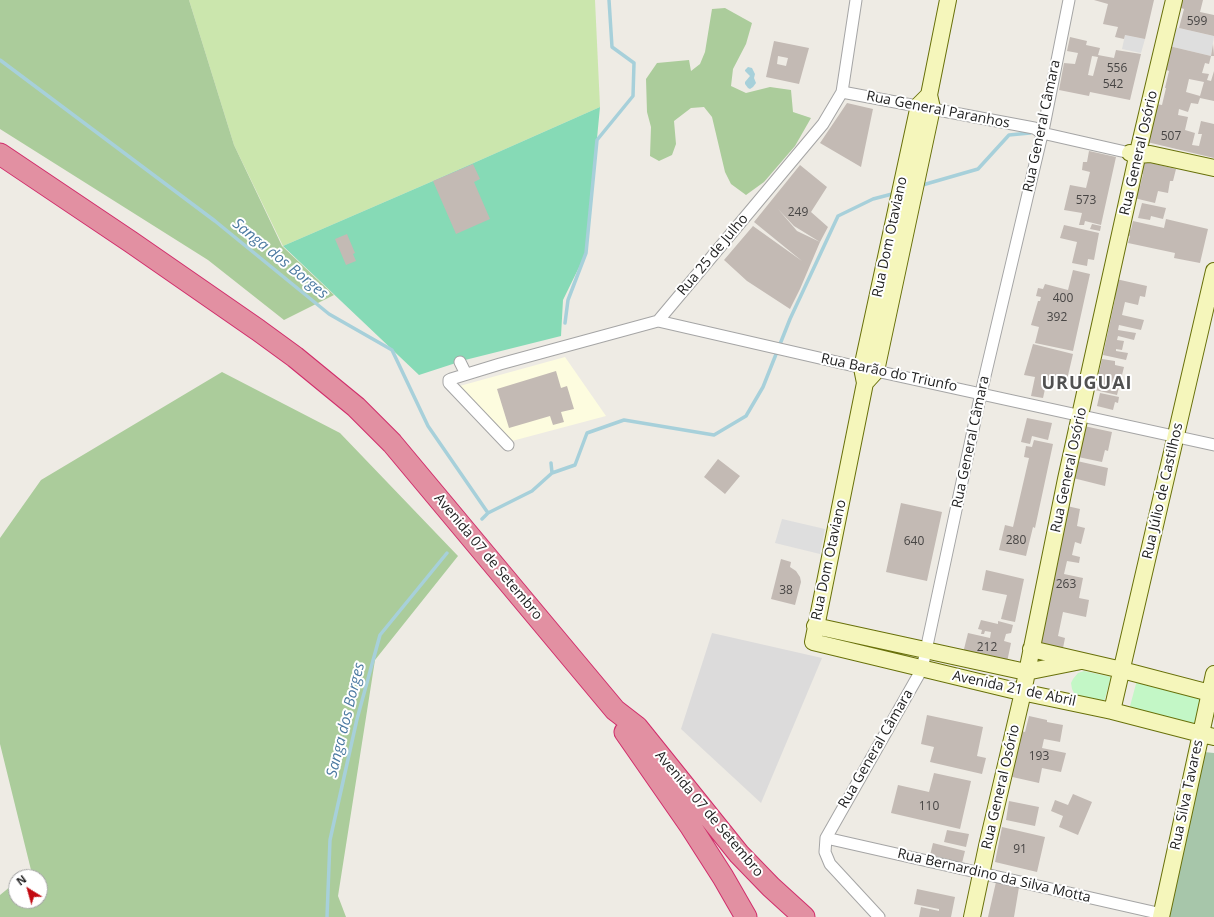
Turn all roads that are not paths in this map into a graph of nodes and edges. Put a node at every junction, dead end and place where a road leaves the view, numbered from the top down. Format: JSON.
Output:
{"nodes":[{"id":1,"x":856,"y":0,"type":"edge"},
{"id":2,"x":948,"y":0,"type":"edge"},
{"id":3,"x":1070,"y":0,"type":"edge"},
{"id":4,"x":1164,"y":0,"type":"edge"},
{"id":5,"x":1174,"y":0,"type":"edge"},
{"id":6,"x":842,"y":92,"type":"junction"},
{"id":7,"x":927,"y":103,"type":"junction"},
{"id":8,"x":1040,"y":129,"type":"junction"},
{"id":9,"x":1138,"y":151,"type":"junction"},
{"id":10,"x":0,"y":154,"type":"edge"},
{"id":11,"x":1214,"y":168,"type":"edge"},
{"id":12,"x":1214,"y":271,"type":"edge"},
{"id":13,"x":658,"y":321,"type":"junction"},
{"id":14,"x":460,"y":362,"type":"dead end"},
{"id":15,"x":466,"y":374,"type":"junction"},
{"id":16,"x":868,"y":374,"type":"junction"},
{"id":17,"x":981,"y":393,"type":"junction"},
{"id":18,"x":1076,"y":415,"type":"junction"},
{"id":19,"x":1176,"y":436,"type":"junction"},
{"id":20,"x":508,"y":445,"type":"dead end"},
{"id":21,"x":1214,"y":445,"type":"edge"},
{"id":22,"x":815,"y":626,"type":"junction"},
{"id":23,"x":813,"y":642,"type":"joint"},
{"id":24,"x":1031,"y":649,"type":"junction"},
{"id":25,"x":927,"y":650,"type":"junction"},
{"id":26,"x":1081,"y":660,"type":"junction"},
{"id":27,"x":922,"y":669,"type":"junction"},
{"id":28,"x":1122,"y":670,"type":"junction"},
{"id":29,"x":1021,"y":671,"type":"junction"},
{"id":30,"x":1214,"y":674,"type":"edge"},
{"id":31,"x":1017,"y":691,"type":"junction"},
{"id":32,"x":1212,"y":693,"type":"edge"},
{"id":33,"x":616,"y":710,"type":"junction"},
{"id":34,"x":1112,"y":711,"type":"junction"},
{"id":35,"x":1207,"y":735,"type":"edge"},
{"id":36,"x":826,"y":838,"type":"junction"},
{"id":37,"x":977,"y":871,"type":"junction"},
{"id":38,"x":1161,"y":916,"type":"edge"},
{"id":39,"x":746,"y":917,"type":"edge"},
{"id":40,"x":804,"y":917,"type":"edge"},
{"id":41,"x":879,"y":917,"type":"edge"},
{"id":42,"x":962,"y":917,"type":"edge"},
{"id":43,"x":972,"y":917,"type":"edge"}],
"edges":[{"from":1,"to":6,"type":"street","name":"Rua 25 de Julho"},
{"from":2,"to":7,"type":"street","name":"Rua Dom Otaviano"},
{"from":3,"to":8,"type":"street","name":"Rua General Câmara"},
{"from":4,"to":9,"type":"street","name":"Rua General Osório"},
{"from":5,"to":9,"type":"street","name":"Rua General Osório"},
{"from":6,"to":7,"type":"street","name":"Rua General Paranhos"},
{"from":6,"to":13,"type":"street","name":"Rua 25 de Julho"},
{"from":7,"to":8,"type":"street","name":"Rua General Paranhos"},
{"from":7,"to":16,"type":"street","name":"Rua Dom Otaviano"},
{"from":8,"to":9,"type":"street","name":"Rua General Paranhos"},
{"from":8,"to":17,"type":"street","name":"Rua General Câmara"},
{"from":9,"to":11,"type":"street","name":"Rua General Paranhos"},
{"from":9,"to":18,"type":"street","name":"Rua General Osório"},
{"from":10,"to":33,"type":"highway","name":"Avenida 07 de Setembro"},
{"from":12,"to":19,"type":"street","name":"Rua Júlio de Castilhos"},
{"from":13,"to":15,"type":"street"},
{"from":13,"to":16,"type":"street","name":"Rua Barão do Triunfo"},
{"from":14,"to":15,"type":"street"},
{"from":15,"to":20,"type":"street"},
{"from":16,"to":17,"type":"street","name":"Rua Barão do Triunfo"},
{"from":16,"to":22,"type":"street","name":"Rua Dom Otaviano"},
{"from":17,"to":18,"type":"street","name":"Rua Barão do Triunfo"},
{"from":17,"to":25,"type":"street","name":"Rua General Câmara"},
{"from":18,"to":19,"type":"street","name":"Rua Barão do Triunfo"},
{"from":18,"to":24,"type":"street","name":"Rua General Osório"},
{"from":18,"to":29,"type":"street","name":"Rua General Osório"},
{"from":19,"to":21,"type":"street","name":"Rua Barão do Triunfo"},
{"from":19,"to":28,"type":"street","name":"Rua Júlio de Castilhos"},
{"from":22,"to":23,"type":"street","name":"Rua Dom Otaviano"},
{"from":22,"to":25,"type":"street","name":"Avenida 21 de Abril"},
{"from":23,"to":27,"type":"street","name":"Avenida 21 de Abril"},
{"from":24,"to":26,"type":"street","name":"Avenida 21 de Abril"},
{"from":24,"to":29,"type":"street","name":"Rua General Osório"},
{"from":25,"to":27,"type":"street","name":"Rua General Câmara"},
{"from":25,"to":29,"type":"street","name":"Avenida 21 de Abril"},
{"from":26,"to":28,"type":"street","name":"Avenida 21 de Abril"},
{"from":26,"to":29,"type":"street","name":"Avenida 21 de Abril"},
{"from":27,"to":31,"type":"street","name":"Avenida 21 de Abril"},
{"from":27,"to":36,"type":"street","name":"Rua General Câmara"},
{"from":28,"to":32,"type":"street","name":"Avenida 21 de Abril"},
{"from":28,"to":34,"type":"street","name":"Rua Júlio de Castilhos"},
{"from":29,"to":31,"type":"street","name":"Rua General Osório"},
{"from":30,"to":32,"type":"street","name":"Rua Silva Tavares"},
{"from":31,"to":34,"type":"street","name":"Avenida 21 de Abril"},
{"from":31,"to":37,"type":"street","name":"Rua General Osório"},
{"from":32,"to":35,"type":"street","name":"Rua Silva Tavares"},
{"from":33,"to":39,"type":"highway","name":"Avenida 07 de Setembro"},
{"from":33,"to":40,"type":"highway","name":"Avenida 07 de Setembro"},
{"from":34,"to":35,"type":"street","name":"Avenida 21 de Abril"},
{"from":35,"to":38,"type":"street","name":"Rua Silva Tavares"},
{"from":36,"to":37,"type":"street","name":"Rua Bernardino da Silva Motta"},
{"from":36,"to":41,"type":"street"},
{"from":37,"to":38,"type":"street","name":"Rua Bernardino da Silva Motta"},
{"from":37,"to":42,"type":"street","name":"Rua General Osório"},
{"from":37,"to":43,"type":"street","name":"Rua General Osório"}]}
